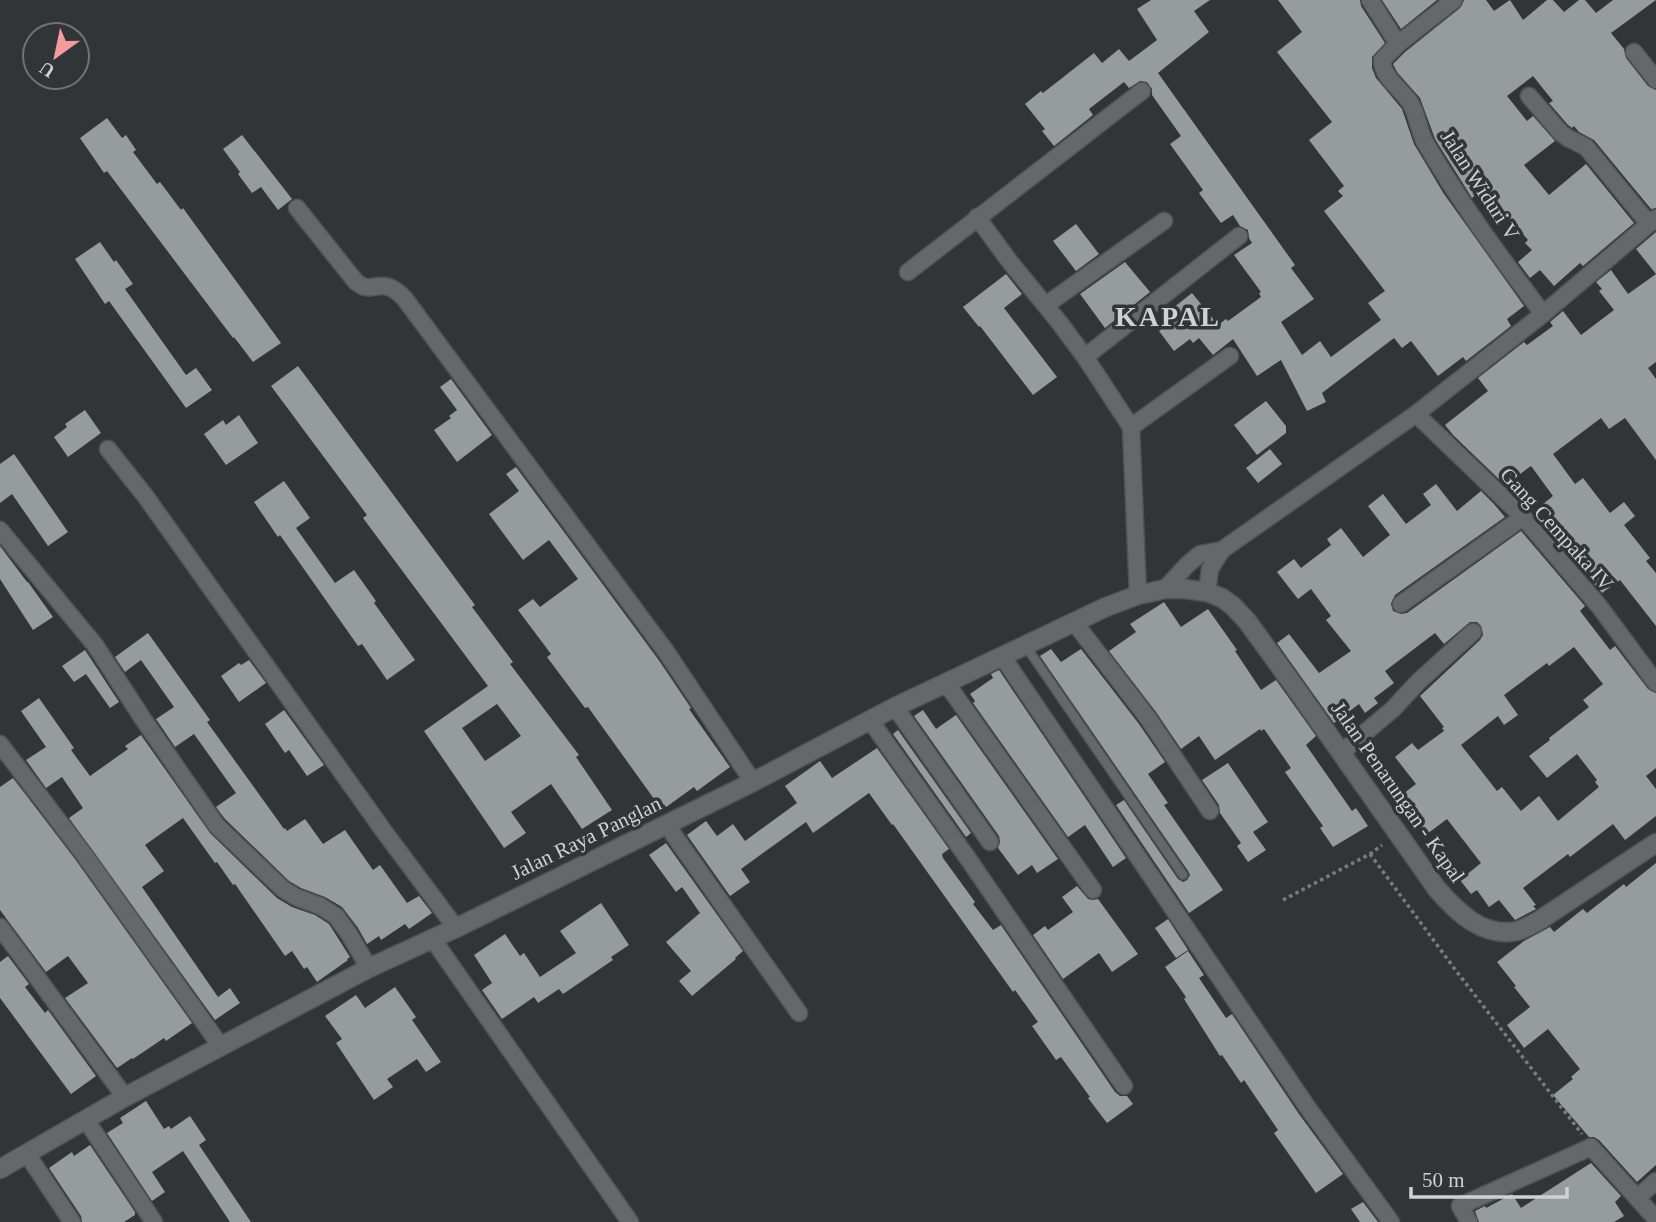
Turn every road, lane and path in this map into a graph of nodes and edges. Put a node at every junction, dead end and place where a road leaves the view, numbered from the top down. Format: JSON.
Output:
{"nodes":[{"id":1,"x":1370,"y":0,"type":"edge"},
{"id":2,"x":1454,"y":0,"type":"edge"},
{"id":3,"x":1398,"y":44,"type":"junction"},
{"id":4,"x":1634,"y":52,"type":"dead end"},
{"id":5,"x":1656,"y":80,"type":"edge"},
{"id":6,"x":1142,"y":91,"type":"dead end"},
{"id":7,"x":1529,"y":96,"type":"dead end"},
{"id":8,"x":297,"y":208,"type":"dead end"},
{"id":9,"x":977,"y":217,"type":"junction"},
{"id":10,"x":1164,"y":220,"type":"dead end"},
{"id":11,"x":1652,"y":221,"type":"edge"},
{"id":12,"x":1239,"y":236,"type":"dead end"},
{"id":13,"x":908,"y":272,"type":"dead end"},
{"id":14,"x":1045,"y":305,"type":"junction"},
{"id":15,"x":1543,"y":314,"type":"junction"},
{"id":16,"x":1230,"y":356,"type":"dead end"},
{"id":17,"x":1085,"y":357,"type":"junction"},
{"id":18,"x":1416,"y":414,"type":"junction"},
{"id":19,"x":1131,"y":427,"type":"junction"},
{"id":20,"x":108,"y":449,"type":"dead end"},
{"id":21,"x":1523,"y":517,"type":"junction"},
{"id":22,"x":0,"y":530,"type":"edge"},
{"id":23,"x":1222,"y":550,"type":"junction"},
{"id":24,"x":1165,"y":589,"type":"junction"},
{"id":25,"x":1207,"y":592,"type":"junction"},
{"id":26,"x":1138,"y":595,"type":"junction"},
{"id":27,"x":1401,"y":604,"type":"dead end"},
{"id":28,"x":1074,"y":622,"type":"junction"},
{"id":29,"x":1473,"y":632,"type":"dead end"},
{"id":30,"x":1025,"y":645,"type":"junction"},
{"id":31,"x":1002,"y":656,"type":"junction"},
{"id":32,"x":946,"y":682,"type":"junction"},
{"id":33,"x":1656,"y":682,"type":"edge"},
{"id":34,"x":895,"y":707,"type":"junction"},
{"id":35,"x":870,"y":720,"type":"junction"},
{"id":36,"x":0,"y":744,"type":"edge"},
{"id":37,"x":1342,"y":752,"type":"junction"},
{"id":38,"x":753,"y":782,"type":"junction"},
{"id":39,"x":1210,"y":811,"type":"dead end"},
{"id":40,"x":666,"y":824,"type":"junction"},
{"id":41,"x":1397,"y":834,"type":"junction"},
{"id":42,"x":990,"y":842,"type":"dead end"},
{"id":43,"x":1656,"y":843,"type":"edge"},
{"id":44,"x":1370,"y":855,"type":"junction"},
{"id":45,"x":1183,"y":875,"type":"dead end"},
{"id":46,"x":1093,"y":890,"type":"dead end"},
{"id":47,"x":1283,"y":900,"type":"dead end"},
{"id":48,"x":0,"y":927,"type":"edge"},
{"id":49,"x":456,"y":928,"type":"junction"},
{"id":50,"x":432,"y":938,"type":"junction"},
{"id":51,"x":369,"y":968,"type":"junction"},
{"id":52,"x":799,"y":1013,"type":"dead end"},
{"id":53,"x":220,"y":1045,"type":"junction"},
{"id":54,"x":1124,"y":1086,"type":"dead end"},
{"id":55,"x":125,"y":1097,"type":"junction"},
{"id":56,"x":86,"y":1120,"type":"junction"},
{"id":57,"x":1591,"y":1146,"type":"junction"},
{"id":58,"x":27,"y":1154,"type":"junction"},
{"id":59,"x":0,"y":1169,"type":"edge"},
{"id":60,"x":1656,"y":1181,"type":"edge"},
{"id":61,"x":1638,"y":1197,"type":"junction"},
{"id":62,"x":1656,"y":1219,"type":"edge"},
{"id":63,"x":72,"y":1222,"type":"edge"},
{"id":64,"x":154,"y":1222,"type":"edge"},
{"id":65,"x":630,"y":1222,"type":"edge"},
{"id":66,"x":1391,"y":1222,"type":"edge"},
{"id":67,"x":1469,"y":1222,"type":"edge"}],
"edges":[{"from":1,"to":3,"type":"street"},
{"from":2,"to":3,"type":"street"},
{"from":3,"to":15,"type":"street","name":"Jalan Widuri V"},
{"from":4,"to":5,"type":"street"},
{"from":6,"to":9,"type":"street"},
{"from":7,"to":11,"type":"street"},
{"from":8,"to":38,"type":"street"},
{"from":9,"to":13,"type":"street"},
{"from":9,"to":14,"type":"street"},
{"from":10,"to":14,"type":"street"},
{"from":11,"to":15,"type":"street"},
{"from":12,"to":17,"type":"street"},
{"from":14,"to":17,"type":"street"},
{"from":15,"to":18,"type":"street"},
{"from":16,"to":19,"type":"street"},
{"from":17,"to":19,"type":"street"},
{"from":18,"to":21,"type":"street","name":"Gang Cempaka IV"},
{"from":18,"to":23,"type":"street"},
{"from":19,"to":26,"type":"street"},
{"from":20,"to":49,"type":"street"},
{"from":21,"to":27,"type":"street"},
{"from":21,"to":33,"type":"street","name":"Gang Cempaka IV"},
{"from":22,"to":51,"type":"street"},
{"from":23,"to":24,"type":"street"},
{"from":23,"to":25,"type":"street"},
{"from":24,"to":25,"type":"street","name":"Jalan Raya Panglan"},
{"from":24,"to":26,"type":"street","name":"Jalan Raya Panglan"},
{"from":25,"to":37,"type":"street","name":"Jalan Penarungan - Kapal"},
{"from":26,"to":28,"type":"street","name":"Jalan Raya Panglan"},
{"from":28,"to":30,"type":"street","name":"Jalan Raya Panglan"},
{"from":28,"to":39,"type":"street"},
{"from":29,"to":37,"type":"street"},
{"from":30,"to":31,"type":"street","name":"Jalan Raya Panglan"},
{"from":30,"to":45,"type":"lane"},
{"from":31,"to":32,"type":"street","name":"Jalan Raya Panglan"},
{"from":31,"to":66,"type":"street"},
{"from":32,"to":34,"type":"street","name":"Jalan Raya Panglan"},
{"from":32,"to":46,"type":"street"},
{"from":34,"to":35,"type":"street","name":"Jalan Raya Panglan"},
{"from":34,"to":42,"type":"street"},
{"from":35,"to":38,"type":"street","name":"Jalan Raya Panglan"},
{"from":35,"to":54,"type":"street"},
{"from":36,"to":53,"type":"street"},
{"from":37,"to":41,"type":"street","name":"Jalan Penarungan - Kapal"},
{"from":38,"to":40,"type":"street","name":"Jalan Raya Panglan"},
{"from":40,"to":49,"type":"street","name":"Jalan Raya Panglan"},
{"from":40,"to":52,"type":"street"},
{"from":41,"to":43,"type":"street","name":"Jalan Penarungan - Kapal"},
{"from":41,"to":44,"type":"path"},
{"from":44,"to":47,"type":"path"},
{"from":44,"to":57,"type":"path"},
{"from":48,"to":55,"type":"street"},
{"from":49,"to":50,"type":"street","name":"Jalan Raya Panglan"},
{"from":50,"to":51,"type":"street","name":"Jalan Raya Panglan"},
{"from":50,"to":65,"type":"street"},
{"from":51,"to":53,"type":"street","name":"Jalan Raya Panglan"},
{"from":53,"to":55,"type":"street","name":"Jalan Raya Panglan"},
{"from":55,"to":56,"type":"street","name":"Jalan Raya Panglan"},
{"from":56,"to":58,"type":"street","name":"Jalan Raya Panglan"},
{"from":56,"to":64,"type":"street"},
{"from":57,"to":61,"type":"street"},
{"from":57,"to":67,"type":"street"},
{"from":58,"to":59,"type":"street","name":"Jalan Raya Panglan"},
{"from":58,"to":63,"type":"street"},
{"from":60,"to":61,"type":"street"},
{"from":61,"to":62,"type":"street"}]}
